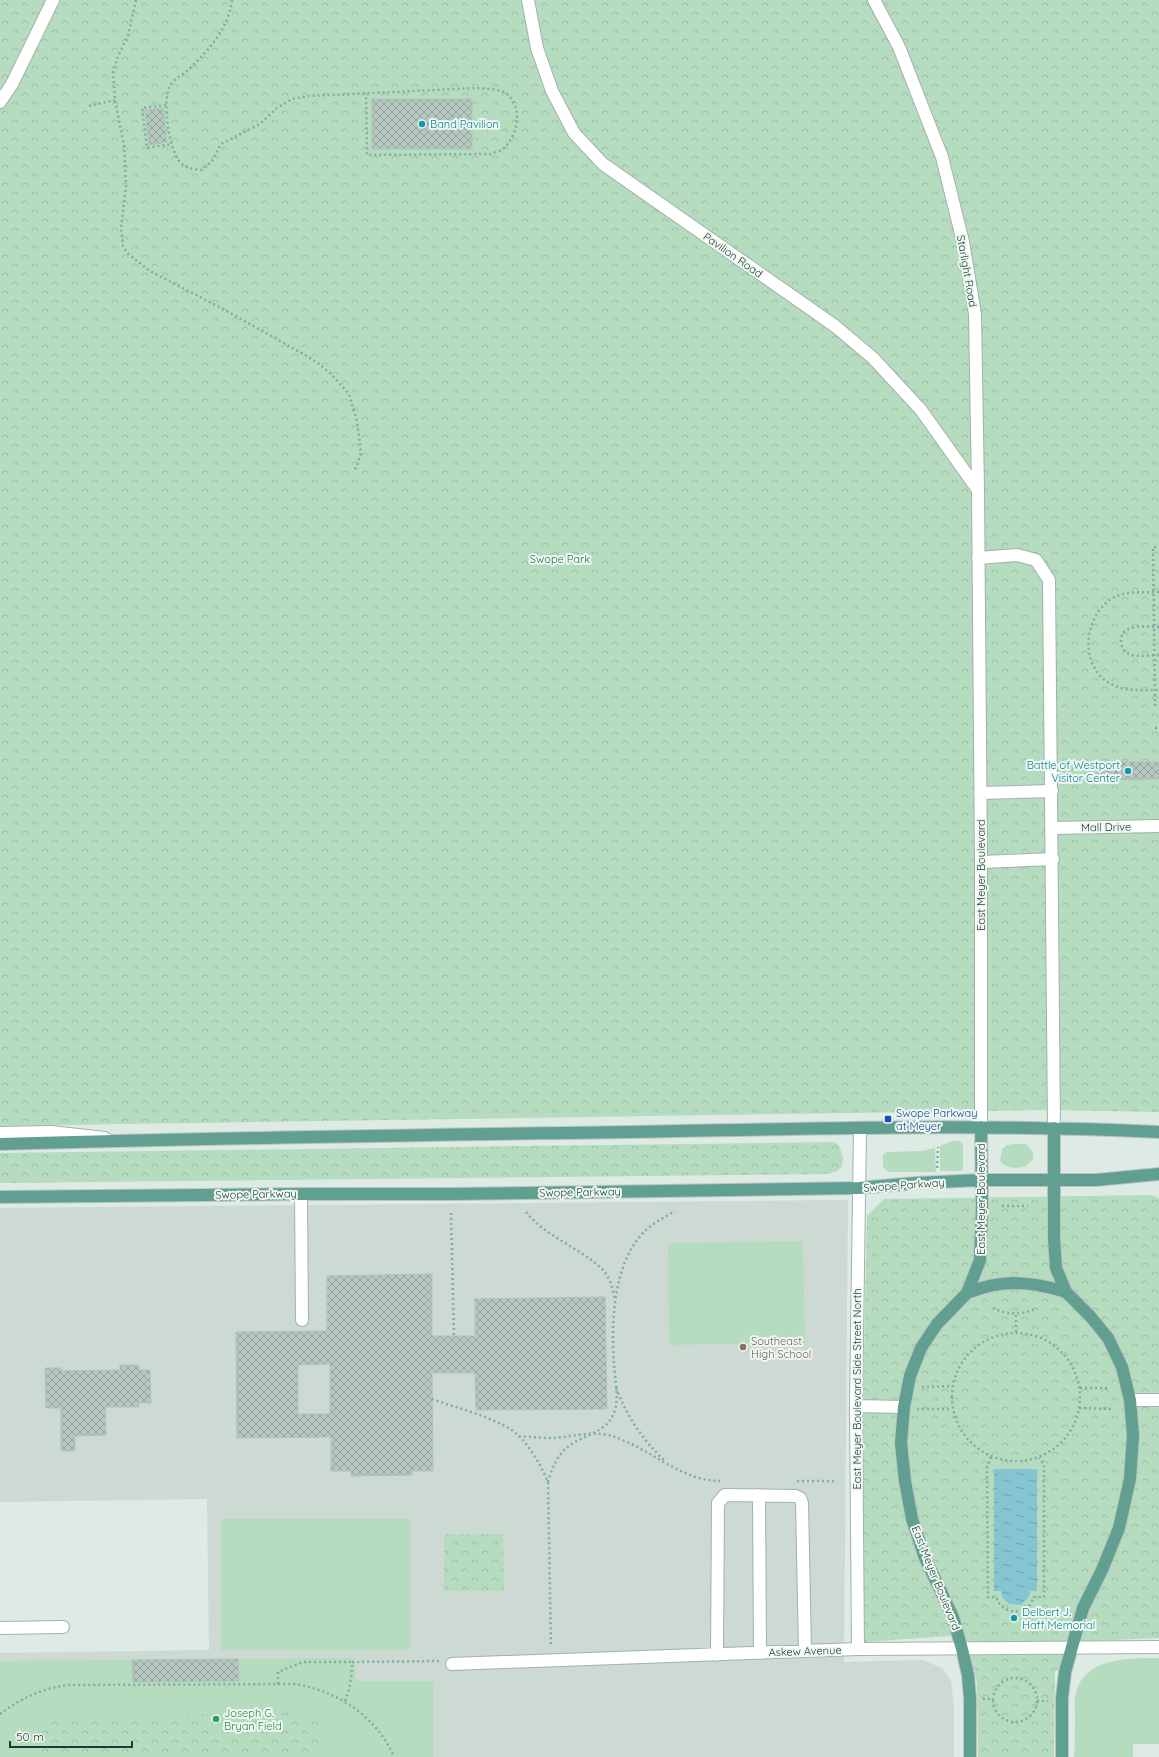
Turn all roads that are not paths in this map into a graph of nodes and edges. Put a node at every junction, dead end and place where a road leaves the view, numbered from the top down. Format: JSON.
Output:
{"nodes":[{"id":1,"x":53,"y":0,"type":"edge"},
{"id":2,"x":528,"y":0,"type":"edge"},
{"id":3,"x":874,"y":0,"type":"edge"},
{"id":4,"x":0,"y":102,"type":"edge"},
{"id":5,"x":978,"y":490,"type":"junction"},
{"id":6,"x":978,"y":558,"type":"junction"},
{"id":7,"x":1052,"y":791,"type":"junction"},
{"id":8,"x":980,"y":793,"type":"junction"},
{"id":9,"x":1159,"y":826,"type":"edge"},
{"id":10,"x":1052,"y":828,"type":"junction"},
{"id":11,"x":1053,"y":859,"type":"junction"},
{"id":12,"x":981,"y":862,"type":"junction"},
{"id":13,"x":980,"y":1127,"type":"junction"},
{"id":14,"x":860,"y":1128,"type":"junction"},
{"id":15,"x":1054,"y":1128,"type":"junction"},
{"id":16,"x":0,"y":1132,"type":"edge"},
{"id":17,"x":1159,"y":1132,"type":"edge"},
{"id":18,"x":126,"y":1140,"type":"junction"},
{"id":19,"x":0,"y":1144,"type":"edge"},
{"id":20,"x":1159,"y":1174,"type":"edge"},
{"id":21,"x":981,"y":1180,"type":"junction"},
{"id":22,"x":1054,"y":1180,"type":"junction"},
{"id":23,"x":859,"y":1188,"type":"junction"},
{"id":24,"x":301,"y":1194,"type":"junction"},
{"id":25,"x":0,"y":1197,"type":"edge"},
{"id":26,"x":1066,"y":1292,"type":"junction"},
{"id":27,"x":968,"y":1293,"type":"junction"},
{"id":28,"x":302,"y":1320,"type":"dead end"},
{"id":29,"x":1130,"y":1400,"type":"junction"},
{"id":30,"x":1159,"y":1400,"type":"edge"},
{"id":31,"x":856,"y":1406,"type":"junction"},
{"id":32,"x":904,"y":1406,"type":"junction"},
{"id":33,"x":759,"y":1496,"type":"junction"},
{"id":34,"x":63,"y":1627,"type":"dead end"},
{"id":35,"x":0,"y":1628,"type":"edge"},
{"id":36,"x":1159,"y":1647,"type":"edge"},
{"id":37,"x":962,"y":1649,"type":"junction"},
{"id":38,"x":1071,"y":1649,"type":"junction"},
{"id":39,"x":858,"y":1650,"type":"junction"},
{"id":40,"x":805,"y":1651,"type":"junction"},
{"id":41,"x":760,"y":1653,"type":"junction"},
{"id":42,"x":717,"y":1654,"type":"junction"},
{"id":43,"x":446,"y":1662,"type":"road end"},
{"id":44,"x":970,"y":1757,"type":"edge"},
{"id":45,"x":1062,"y":1757,"type":"edge"}],
"edges":[{"from":1,"to":4,"type":"street"},
{"from":2,"to":5,"type":"street","name":"Pavilion Road"},
{"from":3,"to":5,"type":"street","name":"Starlight Road"},
{"from":5,"to":6,"type":"street","name":"Starlight Road"},
{"from":6,"to":7,"type":"street"},
{"from":6,"to":8,"type":"street","name":"East Meyer Boulevard"},
{"from":7,"to":8,"type":"street"},
{"from":7,"to":10,"type":"street"},
{"from":8,"to":12,"type":"street","name":"East Meyer Boulevard"},
{"from":9,"to":10,"type":"street","name":"Mall Drive"},
{"from":10,"to":11,"type":"street"},
{"from":11,"to":12,"type":"street"},
{"from":11,"to":15,"type":"street"},
{"from":12,"to":13,"type":"street","name":"East Meyer Boulevard"},
{"from":13,"to":14,"type":"main road"},
{"from":13,"to":15,"type":"main road"},
{"from":13,"to":21,"type":"main road","name":"East Meyer Boulevard"},
{"from":14,"to":18,"type":"main road"},
{"from":14,"to":23,"type":"street","name":"East Meyer Boulevard Side Street North"},
{"from":15,"to":17,"type":"main road"},
{"from":15,"to":22,"type":"main road"},
{"from":16,"to":18,"type":"street"},
{"from":18,"to":19,"type":"main road"},
{"from":20,"to":22,"type":"main road","name":"Swope Parkway"},
{"from":21,"to":22,"type":"main road","name":"Swope Parkway"},
{"from":21,"to":23,"type":"main road","name":"Swope Parkway"},
{"from":21,"to":27,"type":"main road","name":"East Meyer Boulevard"},
{"from":22,"to":26,"type":"main road"},
{"from":23,"to":24,"type":"main road","name":"Swope Parkway"},
{"from":23,"to":31,"type":"street","name":"East Meyer Boulevard Side Street North"},
{"from":24,"to":25,"type":"main road","name":"Swope Parkway"},
{"from":24,"to":28,"type":"street"},
{"from":26,"to":27,"type":"main road"},
{"from":26,"to":29,"type":"main road"},
{"from":27,"to":32,"type":"main road","name":"East Meyer Boulevard"},
{"from":29,"to":30,"type":"street"},
{"from":29,"to":38,"type":"main road"},
{"from":31,"to":32,"type":"street"},
{"from":31,"to":39,"type":"street","name":"East Meyer Boulevard Side Street North"},
{"from":32,"to":37,"type":"main road","name":"East Meyer Boulevard"},
{"from":33,"to":40,"type":"street"},
{"from":33,"to":41,"type":"street"},
{"from":33,"to":42,"type":"street"},
{"from":34,"to":35,"type":"street"},
{"from":36,"to":38,"type":"street","name":"Askew Avenue"},
{"from":37,"to":38,"type":"street","name":"Askew Avenue"},
{"from":37,"to":39,"type":"street","name":"Askew Avenue"},
{"from":37,"to":44,"type":"main road","name":"East Meyer Boulevard"},
{"from":38,"to":45,"type":"main road"},
{"from":39,"to":40,"type":"street","name":"Askew Avenue"},
{"from":40,"to":41,"type":"street","name":"Askew Avenue"},
{"from":41,"to":42,"type":"street","name":"Askew Avenue"},
{"from":42,"to":43,"type":"street","name":"Askew Avenue"}]}
